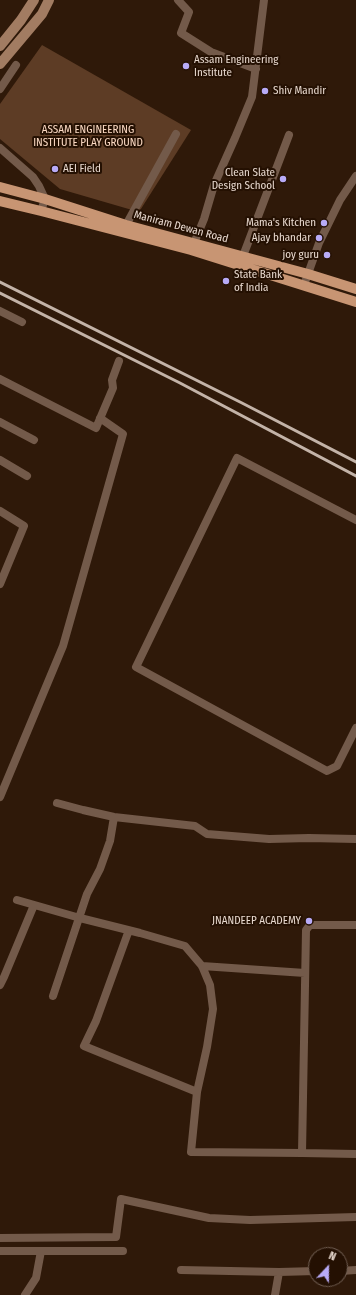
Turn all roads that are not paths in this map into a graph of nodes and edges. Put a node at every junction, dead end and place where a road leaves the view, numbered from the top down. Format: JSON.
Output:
{"nodes":[{"id":1,"x":49,"y":0,"type":"edge"},
{"id":2,"x":178,"y":0,"type":"edge"},
{"id":3,"x":264,"y":0,"type":"edge"},
{"id":4,"x":33,"y":2,"type":"edge"},
{"id":5,"x":0,"y":46,"type":"edge"},
{"id":6,"x":0,"y":64,"type":"edge"},
{"id":7,"x":16,"y":65,"type":"dead end"},
{"id":8,"x":256,"y":69,"type":"junction"},
{"id":9,"x":0,"y":89,"type":"edge"},
{"id":10,"x":176,"y":134,"type":"dead end"},
{"id":11,"x":289,"y":135,"type":"dead end"},
{"id":12,"x":0,"y":148,"type":"edge"},
{"id":13,"x":356,"y":176,"type":"edge"},
{"id":14,"x":0,"y":188,"type":"edge"},
{"id":15,"x":45,"y":199,"type":"junction"},
{"id":16,"x":0,"y":201,"type":"edge"},
{"id":17,"x":41,"y":211,"type":"junction"},
{"id":18,"x":126,"y":225,"type":"junction"},
{"id":19,"x":192,"y":246,"type":"junction"},
{"id":20,"x":243,"y":256,"type":"junction"},
{"id":21,"x":308,"y":274,"type":"junction"},
{"id":22,"x":304,"y":285,"type":"junction"},
{"id":23,"x":356,"y":289,"type":"edge"},
{"id":24,"x":356,"y":302,"type":"edge"},
{"id":25,"x":0,"y":311,"type":"edge"},
{"id":26,"x":22,"y":322,"type":"dead end"},
{"id":27,"x":119,"y":361,"type":"dead end"},
{"id":28,"x":0,"y":379,"type":"edge"},
{"id":29,"x":100,"y":418,"type":"junction"},
{"id":30,"x":0,"y":422,"type":"edge"},
{"id":31,"x":34,"y":440,"type":"dead end"},
{"id":32,"x":0,"y":460,"type":"edge"},
{"id":33,"x":27,"y":476,"type":"dead end"},
{"id":34,"x":0,"y":511,"type":"edge"},
{"id":35,"x":356,"y":520,"type":"edge"},
{"id":36,"x":0,"y":584,"type":"edge"},
{"id":37,"x":356,"y":728,"type":"edge"},
{"id":38,"x":0,"y":797,"type":"edge"},
{"id":39,"x":57,"y":803,"type":"dead end"},
{"id":40,"x":114,"y":817,"type":"junction"},
{"id":41,"x":356,"y":839,"type":"edge"},
{"id":42,"x":17,"y":900,"type":"dead end"},
{"id":43,"x":34,"y":905,"type":"junction"},
{"id":44,"x":80,"y":918,"type":"junction"},
{"id":45,"x":356,"y":925,"type":"edge"},
{"id":46,"x":129,"y":930,"type":"junction"},
{"id":47,"x":202,"y":966,"type":"junction"},
{"id":48,"x":305,"y":973,"type":"junction"},
{"id":49,"x":0,"y":985,"type":"edge"},
{"id":50,"x":53,"y":996,"type":"dead end"},
{"id":51,"x":197,"y":1092,"type":"junction"},
{"id":52,"x":302,"y":1153,"type":"junction"},
{"id":53,"x":356,"y":1154,"type":"edge"},
{"id":54,"x":356,"y":1217,"type":"edge"},
{"id":55,"x":0,"y":1238,"type":"edge"},
{"id":56,"x":0,"y":1251,"type":"edge"},
{"id":57,"x":41,"y":1251,"type":"junction"},
{"id":58,"x":123,"y":1251,"type":"dead end"},
{"id":59,"x":181,"y":1270,"type":"dead end"},
{"id":60,"x":308,"y":1271,"type":"edge"},
{"id":61,"x":280,"y":1272,"type":"junction"},
{"id":62,"x":25,"y":1295,"type":"edge"},
{"id":63,"x":275,"y":1295,"type":"edge"}],
"edges":[{"from":1,"to":6,"type":"main road"},
{"from":2,"to":8,"type":"street"},
{"from":3,"to":8,"type":"street"},
{"from":4,"to":5,"type":"main road"},
{"from":7,"to":9,"type":"street"},
{"from":8,"to":19,"type":"street"},
{"from":10,"to":18,"type":"street"},
{"from":11,"to":20,"type":"street"},
{"from":12,"to":15,"type":"street"},
{"from":13,"to":21,"type":"street"},
{"from":14,"to":15,"type":"main road","name":"Maniram Dewan Road"},
{"from":15,"to":17,"type":"street"},
{"from":15,"to":18,"type":"main road","name":"Maniram Dewan Road"},
{"from":16,"to":17,"type":"main road","name":"Maniram Dewan Road"},
{"from":17,"to":19,"type":"main road","name":"Maniram Dewan Road"},
{"from":18,"to":19,"type":"main road","name":"Maniram Dewan Road"},
{"from":19,"to":20,"type":"main road","name":"Maniram Dewan Road"},
{"from":19,"to":22,"type":"main road","name":"Maniram Dewan Road"},
{"from":20,"to":21,"type":"main road","name":"Maniram Dewan Road"},
{"from":21,"to":22,"type":"street"},
{"from":21,"to":23,"type":"main road","name":"Maniram Dewan Road"},
{"from":22,"to":24,"type":"main road","name":"Maniram Dewan Road"},
{"from":25,"to":26,"type":"street"},
{"from":27,"to":29,"type":"street"},
{"from":28,"to":29,"type":"street"},
{"from":29,"to":38,"type":"street"},
{"from":30,"to":31,"type":"street"},
{"from":32,"to":33,"type":"street"},
{"from":34,"to":36,"type":"street"},
{"from":35,"to":37,"type":"street"},
{"from":39,"to":40,"type":"street"},
{"from":40,"to":41,"type":"street"},
{"from":40,"to":44,"type":"street"},
{"from":42,"to":43,"type":"street"},
{"from":43,"to":44,"type":"street"},
{"from":43,"to":49,"type":"street"},
{"from":44,"to":46,"type":"street"},
{"from":44,"to":50,"type":"street"},
{"from":45,"to":48,"type":"street"},
{"from":46,"to":47,"type":"street"},
{"from":46,"to":51,"type":"street"},
{"from":47,"to":48,"type":"street"},
{"from":47,"to":51,"type":"street"},
{"from":48,"to":52,"type":"street"},
{"from":51,"to":52,"type":"street"},
{"from":52,"to":53,"type":"street"},
{"from":54,"to":55,"type":"street"},
{"from":56,"to":57,"type":"street"},
{"from":57,"to":58,"type":"street"},
{"from":57,"to":62,"type":"street"},
{"from":59,"to":61,"type":"street"},
{"from":60,"to":61,"type":"street"},
{"from":61,"to":63,"type":"street"}]}
